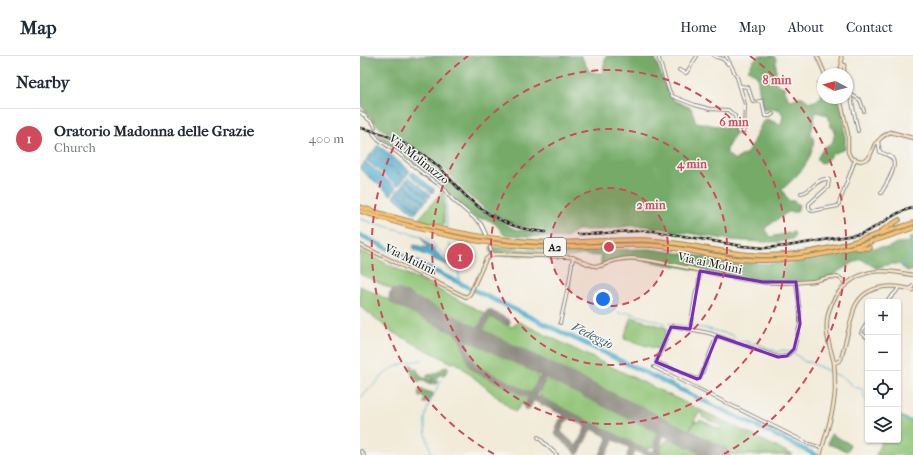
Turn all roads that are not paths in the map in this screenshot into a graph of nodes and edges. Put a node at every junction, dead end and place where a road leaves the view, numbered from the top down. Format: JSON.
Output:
{"nodes":[{"id":1,"x":658,"y":56,"type":"edge"},
{"id":2,"x":697,"y":56,"type":"edge"},
{"id":3,"x":714,"y":56,"type":"edge"},
{"id":4,"x":726,"y":56,"type":"edge"},
{"id":5,"x":817,"y":56,"type":"edge"},
{"id":6,"x":841,"y":57,"type":"edge"},
{"id":7,"x":729,"y":63,"type":"junction"},
{"id":8,"x":842,"y":64,"type":"junction"},
{"id":9,"x":822,"y":68,"type":"edge"},
{"id":10,"x":841,"y":68,"type":"edge"},
{"id":11,"x":844,"y":68,"type":"edge"},
{"id":12,"x":679,"y":70,"type":"dead end"},
{"id":13,"x":740,"y":86,"type":"junction"},
{"id":14,"x":853,"y":96,"type":"edge"},
{"id":15,"x":841,"y":104,"type":"edge"},
{"id":16,"x":851,"y":104,"type":"edge"},
{"id":17,"x":864,"y":111,"type":"dead end"},
{"id":18,"x":360,"y":112,"type":"edge"},
{"id":19,"x":773,"y":114,"type":"dead end"},
{"id":20,"x":375,"y":127,"type":"dead end"},
{"id":21,"x":858,"y":131,"type":"dead end"},
{"id":22,"x":373,"y":134,"type":"dead end"},
{"id":23,"x":913,"y":138,"type":"edge"},
{"id":24,"x":878,"y":140,"type":"junction"},
{"id":25,"x":855,"y":160,"type":"junction"},
{"id":26,"x":801,"y":193,"type":"dead end"},
{"id":27,"x":881,"y":193,"type":"dead end"},
{"id":28,"x":360,"y":207,"type":"edge"},
{"id":29,"x":360,"y":211,"type":"edge"},
{"id":30,"x":899,"y":220,"type":"dead end"},
{"id":31,"x":913,"y":223,"type":"edge"},
{"id":32,"x":913,"y":228,"type":"edge"},
{"id":33,"x":486,"y":234,"type":"dead end"},
{"id":34,"x":867,"y":238,"type":"junction"},
{"id":35,"x":360,"y":244,"type":"edge"},
{"id":36,"x":490,"y":247,"type":"dead end"},
{"id":37,"x":870,"y":248,"type":"dead end"},
{"id":38,"x":850,"y":249,"type":"junction"},
{"id":39,"x":492,"y":254,"type":"junction"},
{"id":40,"x":572,"y":257,"type":"junction"},
{"id":41,"x":700,"y":271,"type":"junction"},
{"id":42,"x":913,"y":275,"type":"edge"},
{"id":43,"x":796,"y":282,"type":"junction"},
{"id":44,"x":846,"y":284,"type":"junction"},
{"id":45,"x":913,"y":286,"type":"edge"},
{"id":46,"x":899,"y":287,"type":"junction"},
{"id":47,"x":911,"y":290,"type":"edge"},
{"id":48,"x":889,"y":299,"type":"edge"},
{"id":49,"x":560,"y":323,"type":"dead end"},
{"id":50,"x":865,"y":327,"type":"edge"},
{"id":51,"x":690,"y":329,"type":"junction"},
{"id":52,"x":717,"y":336,"type":"junction"},
{"id":53,"x":865,"y":336,"type":"edge"},
{"id":54,"x":834,"y":363,"type":"junction"},
{"id":55,"x":654,"y":367,"type":"dead end"},
{"id":56,"x":538,"y":437,"type":"dead end"},
{"id":57,"x":821,"y":449,"type":"junction"},
{"id":58,"x":361,"y":451,"type":"dead end"},
{"id":59,"x":364,"y":455,"type":"edge"},
{"id":60,"x":557,"y":455,"type":"edge"},
{"id":61,"x":820,"y":455,"type":"edge"}],
"edges":[{"from":1,"to":13,"type":"street"},
{"from":2,"to":12,"type":"street"},
{"from":3,"to":7,"type":"street"},
{"from":4,"to":7,"type":"street"},
{"from":5,"to":9,"type":"street"},
{"from":6,"to":8,"type":"street"},
{"from":7,"to":13,"type":"street"},
{"from":8,"to":10,"type":"street"},
{"from":8,"to":11,"type":"street"},
{"from":13,"to":19,"type":"street"},
{"from":14,"to":17,"type":"street"},
{"from":15,"to":25,"type":"street"},
{"from":16,"to":21,"type":"street"},
{"from":18,"to":20,"type":"street","name":"Via Molinazzo"},
{"from":22,"to":33,"type":"street","name":"Via Molinazzo"},
{"from":23,"to":24,"type":"street"},
{"from":24,"to":25,"type":"street"},
{"from":24,"to":27,"type":"street"},
{"from":25,"to":26,"type":"street"},
{"from":28,"to":34,"type":"highway","number":"A2"},
{"from":29,"to":38,"type":"highway","number":"A2"},
{"from":30,"to":34,"type":"highway","number":"A2"},
{"from":31,"to":34,"type":"highway","number":"A2"},
{"from":32,"to":38,"type":"highway","number":"A2"},
{"from":35,"to":39,"type":"street","name":"Via Mulini"},
{"from":36,"to":39,"type":"street"},
{"from":37,"to":38,"type":"highway","number":"A2"},
{"from":39,"to":40,"type":"street"},
{"from":40,"to":41,"type":"street","name":"Via ai Molini"},
{"from":40,"to":49,"type":"street"},
{"from":41,"to":43,"type":"street","name":"Via ai Molini"},
{"from":41,"to":51,"type":"street"},
{"from":42,"to":44,"type":"street"},
{"from":43,"to":44,"type":"street","name":"Via ai Molini"},
{"from":43,"to":52,"type":"street"},
{"from":44,"to":54,"type":"street"},
{"from":45,"to":47,"type":"street"},
{"from":46,"to":47,"type":"street"},
{"from":46,"to":48,"type":"street"},
{"from":46,"to":54,"type":"street"},
{"from":50,"to":53,"type":"street"},
{"from":51,"to":52,"type":"street"},
{"from":51,"to":52,"type":"street"},
{"from":54,"to":57,"type":"street"},
{"from":55,"to":57,"type":"street"},
{"from":56,"to":60,"type":"street"},
{"from":57,"to":61,"type":"street"},
{"from":58,"to":59,"type":"street"}]}
